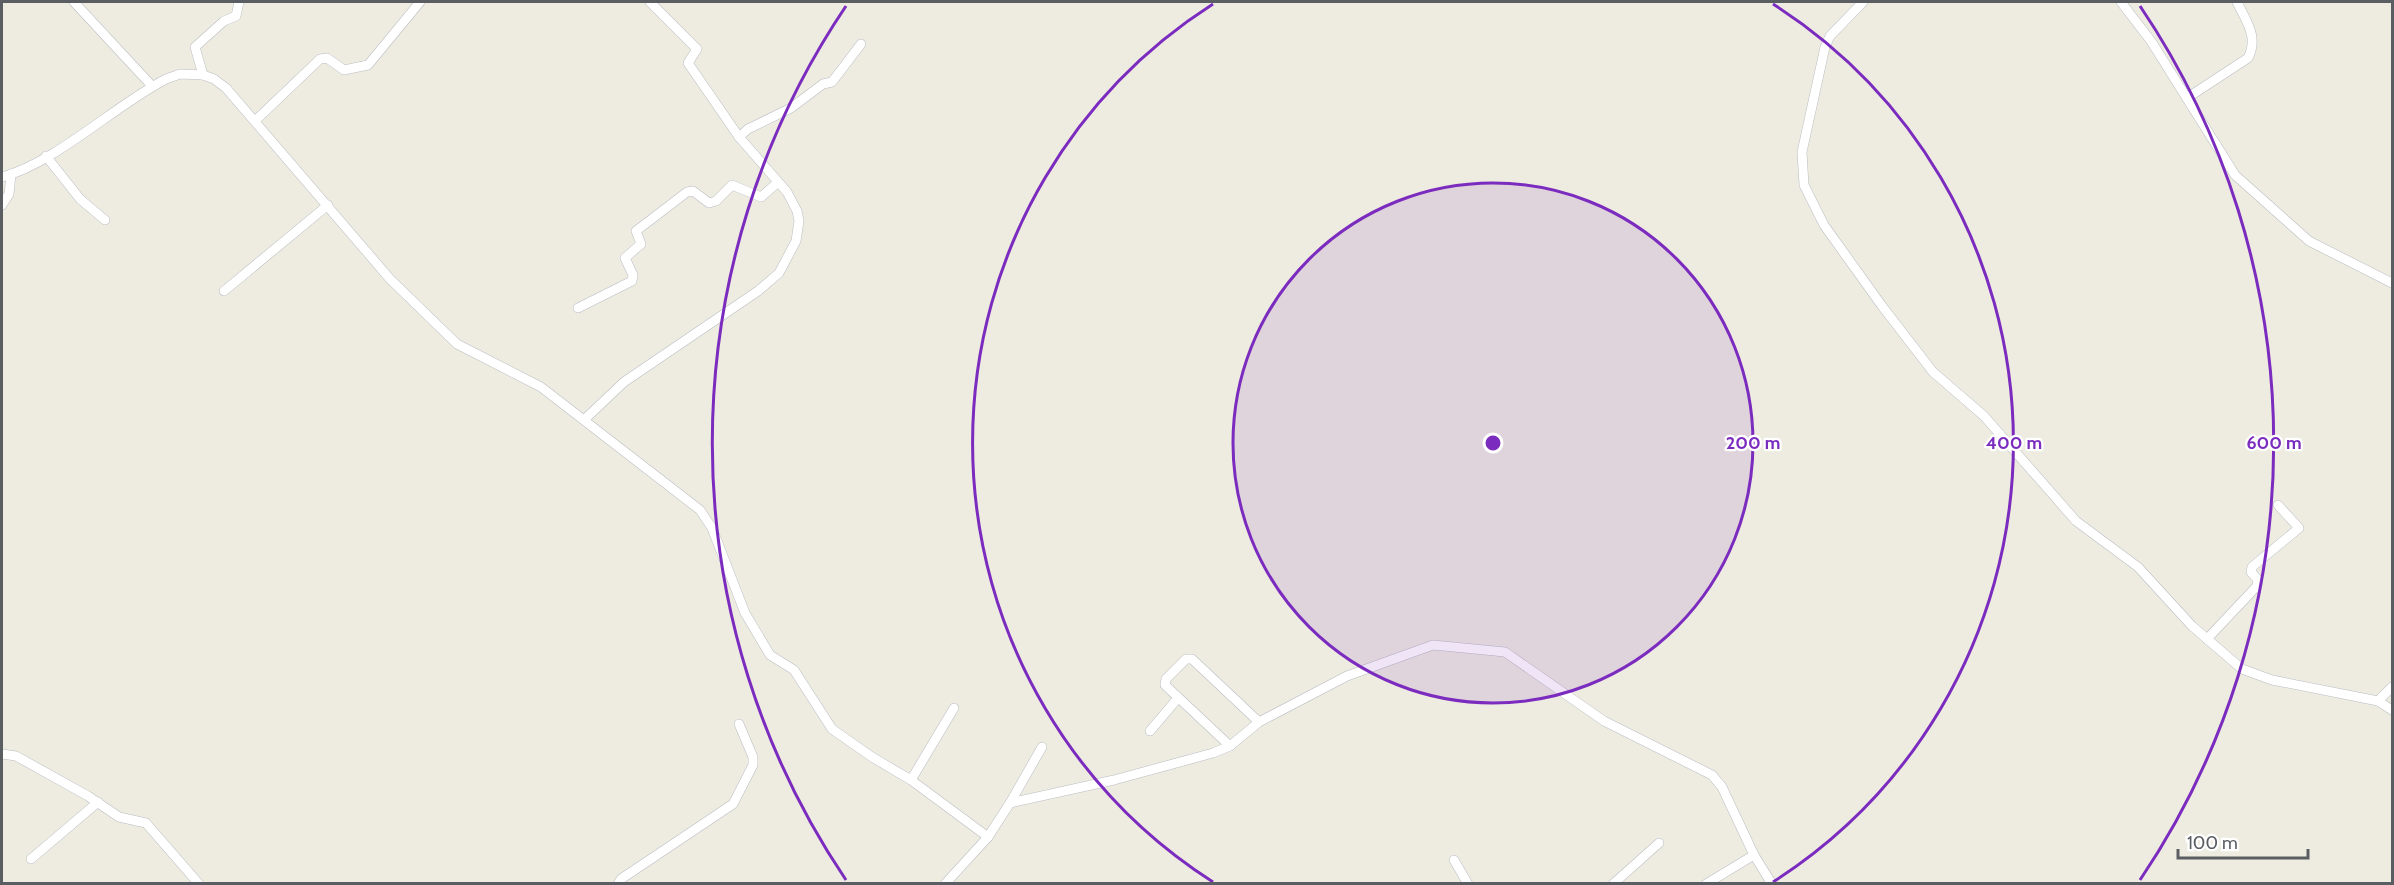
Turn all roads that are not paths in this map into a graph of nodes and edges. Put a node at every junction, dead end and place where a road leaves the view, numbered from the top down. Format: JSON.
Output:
{"nodes":[{"id":1,"x":74,"y":2,"type":"edge"},
{"id":2,"x":239,"y":2,"type":"edge"},
{"id":3,"x":420,"y":2,"type":"edge"},
{"id":4,"x":650,"y":2,"type":"edge"},
{"id":5,"x":2121,"y":2,"type":"edge"},
{"id":6,"x":2237,"y":2,"type":"edge"},
{"id":7,"x":1859,"y":3,"type":"edge"},
{"id":8,"x":861,"y":44,"type":"dead end"},
{"id":9,"x":202,"y":75,"type":"junction"},
{"id":10,"x":152,"y":86,"type":"junction"},
{"id":11,"x":2187,"y":98,"type":"junction"},
{"id":12,"x":256,"y":120,"type":"junction"},
{"id":13,"x":739,"y":137,"type":"junction"},
{"id":14,"x":46,"y":156,"type":"junction"},
{"id":15,"x":6,"y":175,"type":"edge"},
{"id":16,"x":777,"y":183,"type":"junction"},
{"id":17,"x":328,"y":205,"type":"junction"},
{"id":18,"x":2,"y":206,"type":"edge"},
{"id":19,"x":105,"y":220,"type":"dead end"},
{"id":20,"x":2392,"y":283,"type":"edge"},
{"id":21,"x":224,"y":291,"type":"dead end"},
{"id":22,"x":578,"y":308,"type":"dead end"},
{"id":23,"x":585,"y":419,"type":"junction"},
{"id":24,"x":2278,"y":505,"type":"dead end"},
{"id":25,"x":2207,"y":639,"type":"junction"},
{"id":26,"x":2392,"y":687,"type":"edge"},
{"id":27,"x":1178,"y":698,"type":"junction"},
{"id":28,"x":2378,"y":700,"type":"junction"},
{"id":29,"x":954,"y":708,"type":"dead end"},
{"id":30,"x":2392,"y":710,"type":"edge"},
{"id":31,"x":1259,"y":722,"type":"junction"},
{"id":32,"x":739,"y":724,"type":"dead end"},
{"id":33,"x":1150,"y":731,"type":"dead end"},
{"id":34,"x":1230,"y":746,"type":"junction"},
{"id":35,"x":1042,"y":747,"type":"dead end"},
{"id":36,"x":2,"y":754,"type":"edge"},
{"id":37,"x":911,"y":780,"type":"junction"},
{"id":38,"x":98,"y":802,"type":"junction"},
{"id":39,"x":1010,"y":803,"type":"junction"},
{"id":40,"x":988,"y":837,"type":"junction"},
{"id":41,"x":1659,"y":843,"type":"dead end"},
{"id":42,"x":1755,"y":855,"type":"junction"},
{"id":43,"x":31,"y":859,"type":"dead end"},
{"id":44,"x":1454,"y":861,"type":"dead end"},
{"id":45,"x":199,"y":884,"type":"edge"},
{"id":46,"x":618,"y":884,"type":"edge"},
{"id":47,"x":945,"y":884,"type":"edge"},
{"id":48,"x":1468,"y":884,"type":"edge"},
{"id":49,"x":1613,"y":884,"type":"edge"},
{"id":50,"x":1706,"y":884,"type":"edge"},
{"id":51,"x":1772,"y":884,"type":"edge"}],
"edges":[{"from":1,"to":10,"type":"street"},
{"from":2,"to":9,"type":"street"},
{"from":3,"to":12,"type":"street"},
{"from":4,"to":13,"type":"street"},
{"from":5,"to":11,"type":"street"},
{"from":6,"to":11,"type":"street"},
{"from":7,"to":25,"type":"street"},
{"from":8,"to":13,"type":"street"},
{"from":9,"to":10,"type":"street"},
{"from":9,"to":12,"type":"street"},
{"from":10,"to":14,"type":"street"},
{"from":11,"to":20,"type":"street"},
{"from":12,"to":17,"type":"street"},
{"from":13,"to":16,"type":"street"},
{"from":14,"to":15,"type":"street"},
{"from":14,"to":19,"type":"street"},
{"from":15,"to":18,"type":"street"},
{"from":16,"to":22,"type":"street"},
{"from":16,"to":23,"type":"street"},
{"from":17,"to":21,"type":"street"},
{"from":17,"to":23,"type":"street"},
{"from":23,"to":37,"type":"street"},
{"from":24,"to":25,"type":"street"},
{"from":25,"to":28,"type":"street"},
{"from":26,"to":28,"type":"street"},
{"from":27,"to":31,"type":"street"},
{"from":27,"to":33,"type":"street"},
{"from":27,"to":34,"type":"street"},
{"from":28,"to":30,"type":"street"},
{"from":29,"to":37,"type":"street"},
{"from":31,"to":34,"type":"street"},
{"from":31,"to":42,"type":"street"},
{"from":32,"to":46,"type":"street"},
{"from":34,"to":39,"type":"street"},
{"from":35,"to":39,"type":"street"},
{"from":36,"to":38,"type":"street"},
{"from":37,"to":40,"type":"street"},
{"from":38,"to":43,"type":"street"},
{"from":38,"to":45,"type":"street"},
{"from":39,"to":40,"type":"street"},
{"from":40,"to":47,"type":"street"},
{"from":41,"to":49,"type":"street"},
{"from":42,"to":50,"type":"street"},
{"from":42,"to":51,"type":"street"},
{"from":44,"to":48,"type":"street"}]}
